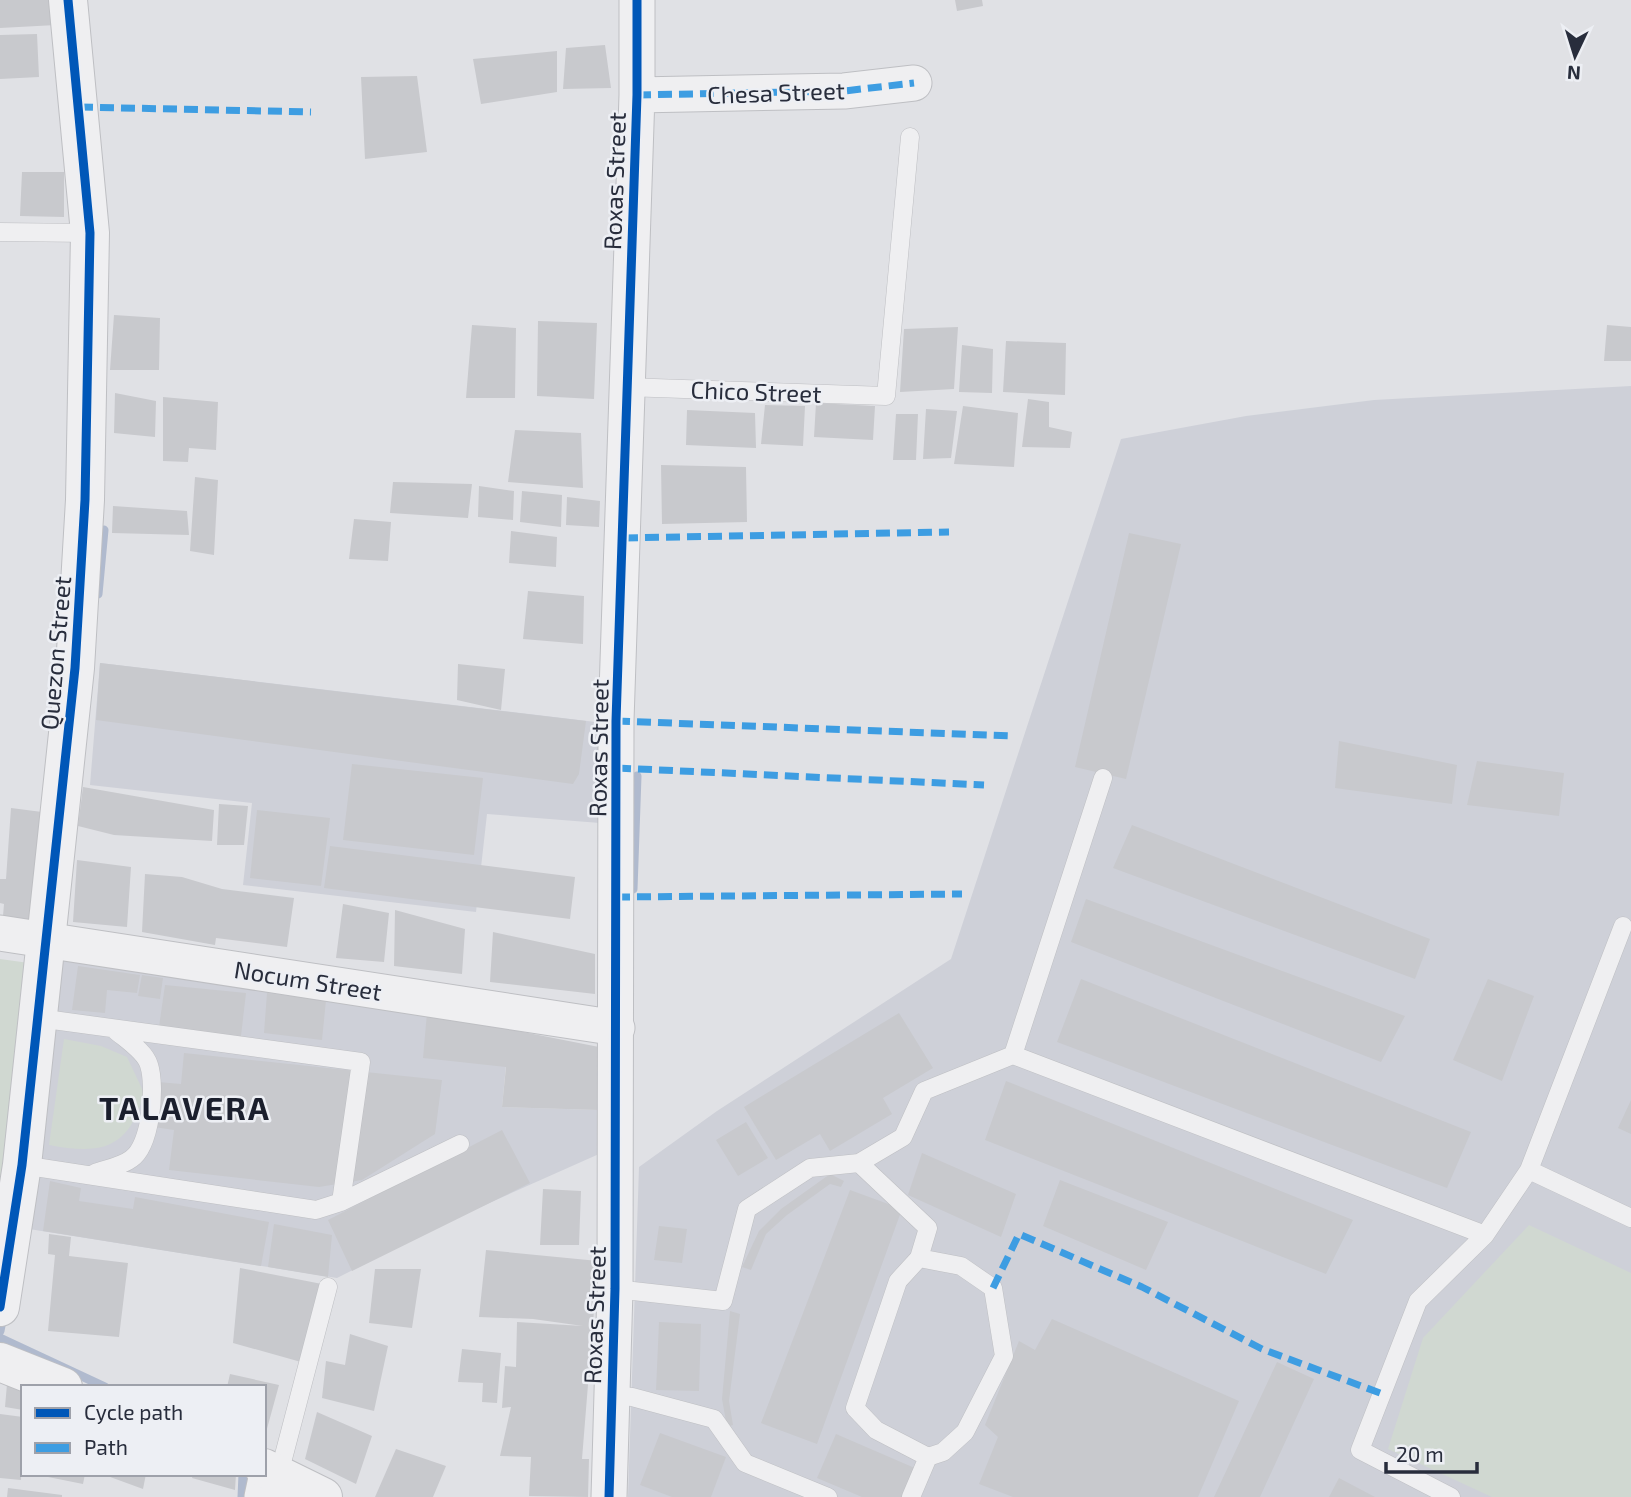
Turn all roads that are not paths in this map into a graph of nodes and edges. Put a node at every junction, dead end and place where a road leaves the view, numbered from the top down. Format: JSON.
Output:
{"nodes":[{"id":1,"x":68,"y":0,"type":"edge"},
{"id":2,"x":637,"y":0,"type":"edge"},
{"id":3,"x":914,"y":83,"type":"dead end"},
{"id":4,"x":637,"y":95,"type":"junction"},
{"id":5,"x":910,"y":137,"type":"dead end"},
{"id":6,"x":0,"y":232,"type":"edge"},
{"id":7,"x":90,"y":233,"type":"junction"},
{"id":8,"x":625,"y":387,"type":"junction"},
{"id":9,"x":1103,"y":778,"type":"dead end"},
{"id":10,"x":1623,"y":926,"type":"dead end"},
{"id":11,"x":0,"y":933,"type":"edge"},
{"id":12,"x":46,"y":939,"type":"junction"},
{"id":13,"x":38,"y":1018,"type":"junction"},
{"id":14,"x":617,"y":1028,"type":"junction"},
{"id":15,"x":115,"y":1030,"type":"junction"},
{"id":16,"x":1013,"y":1055,"type":"junction"},
{"id":17,"x":460,"y":1144,"type":"dead end"},
{"id":18,"x":859,"y":1163,"type":"junction"},
{"id":19,"x":22,"y":1164,"type":"junction"},
{"id":20,"x":1529,"y":1170,"type":"junction"},
{"id":21,"x":93,"y":1174,"type":"junction"},
{"id":22,"x":341,"y":1202,"type":"junction"},
{"id":23,"x":1631,"y":1218,"type":"edge"},
{"id":24,"x":1485,"y":1235,"type":"junction"},
{"id":25,"x":919,"y":1258,"type":"junction"},
{"id":26,"x":328,"y":1287,"type":"dead end"},
{"id":27,"x":615,"y":1289,"type":"junction"},
{"id":28,"x":0,"y":1307,"type":"edge"},
{"id":29,"x":0,"y":1362,"type":"edge"},
{"id":30,"x":58,"y":1385,"type":"edge"},
{"id":31,"x":611,"y":1395,"type":"junction"},
{"id":32,"x":928,"y":1457,"type":"junction"},
{"id":33,"x":268,"y":1477,"type":"edge"},
{"id":34,"x":323,"y":1497,"type":"edge"},
{"id":35,"x":609,"y":1497,"type":"edge"},
{"id":36,"x":828,"y":1497,"type":"edge"},
{"id":37,"x":911,"y":1497,"type":"edge"},
{"id":38,"x":1451,"y":1497,"type":"edge"}],
"edges":[{"from":1,"to":7,"type":"street","name":"Quezon Street"},
{"from":2,"to":4,"type":"street","name":"Roxas Street"},
{"from":3,"to":4,"type":"street","name":"Chesa Street"},
{"from":4,"to":8,"type":"street","name":"Roxas Street"},
{"from":5,"to":8,"type":"lane","name":"Chico Street"},
{"from":6,"to":7,"type":"lane"},
{"from":7,"to":12,"type":"street","name":"Quezon Street"},
{"from":8,"to":14,"type":"street","name":"Roxas Street"},
{"from":9,"to":16,"type":"lane"},
{"from":10,"to":20,"type":"lane"},
{"from":11,"to":12,"type":"street","name":"Nocum Street"},
{"from":12,"to":13,"type":"street","name":"Quezon Street"},
{"from":12,"to":14,"type":"street","name":"Nocum Street"},
{"from":13,"to":15,"type":"lane"},
{"from":13,"to":19,"type":"street","name":"Quezon Street"},
{"from":14,"to":27,"type":"street","name":"Roxas Street"},
{"from":15,"to":21,"type":"lane"},
{"from":15,"to":22,"type":"lane"},
{"from":16,"to":18,"type":"lane"},
{"from":16,"to":24,"type":"lane"},
{"from":17,"to":22,"type":"lane"},
{"from":18,"to":25,"type":"lane"},
{"from":18,"to":27,"type":"lane"},
{"from":19,"to":21,"type":"lane"},
{"from":19,"to":28,"type":"street","name":"Quezon Street"},
{"from":20,"to":23,"type":"lane"},
{"from":20,"to":24,"type":"lane"},
{"from":21,"to":22,"type":"lane"},
{"from":24,"to":38,"type":"lane"},
{"from":25,"to":32,"type":"lane"},
{"from":25,"to":32,"type":"lane"},
{"from":26,"to":33,"type":"lane"},
{"from":27,"to":31,"type":"street","name":"Roxas Street"},
{"from":29,"to":30,"type":"street"},
{"from":31,"to":35,"type":"street","name":"Roxas Street"},
{"from":31,"to":36,"type":"lane"},
{"from":32,"to":37,"type":"lane"},
{"from":33,"to":34,"type":"street"}]}
